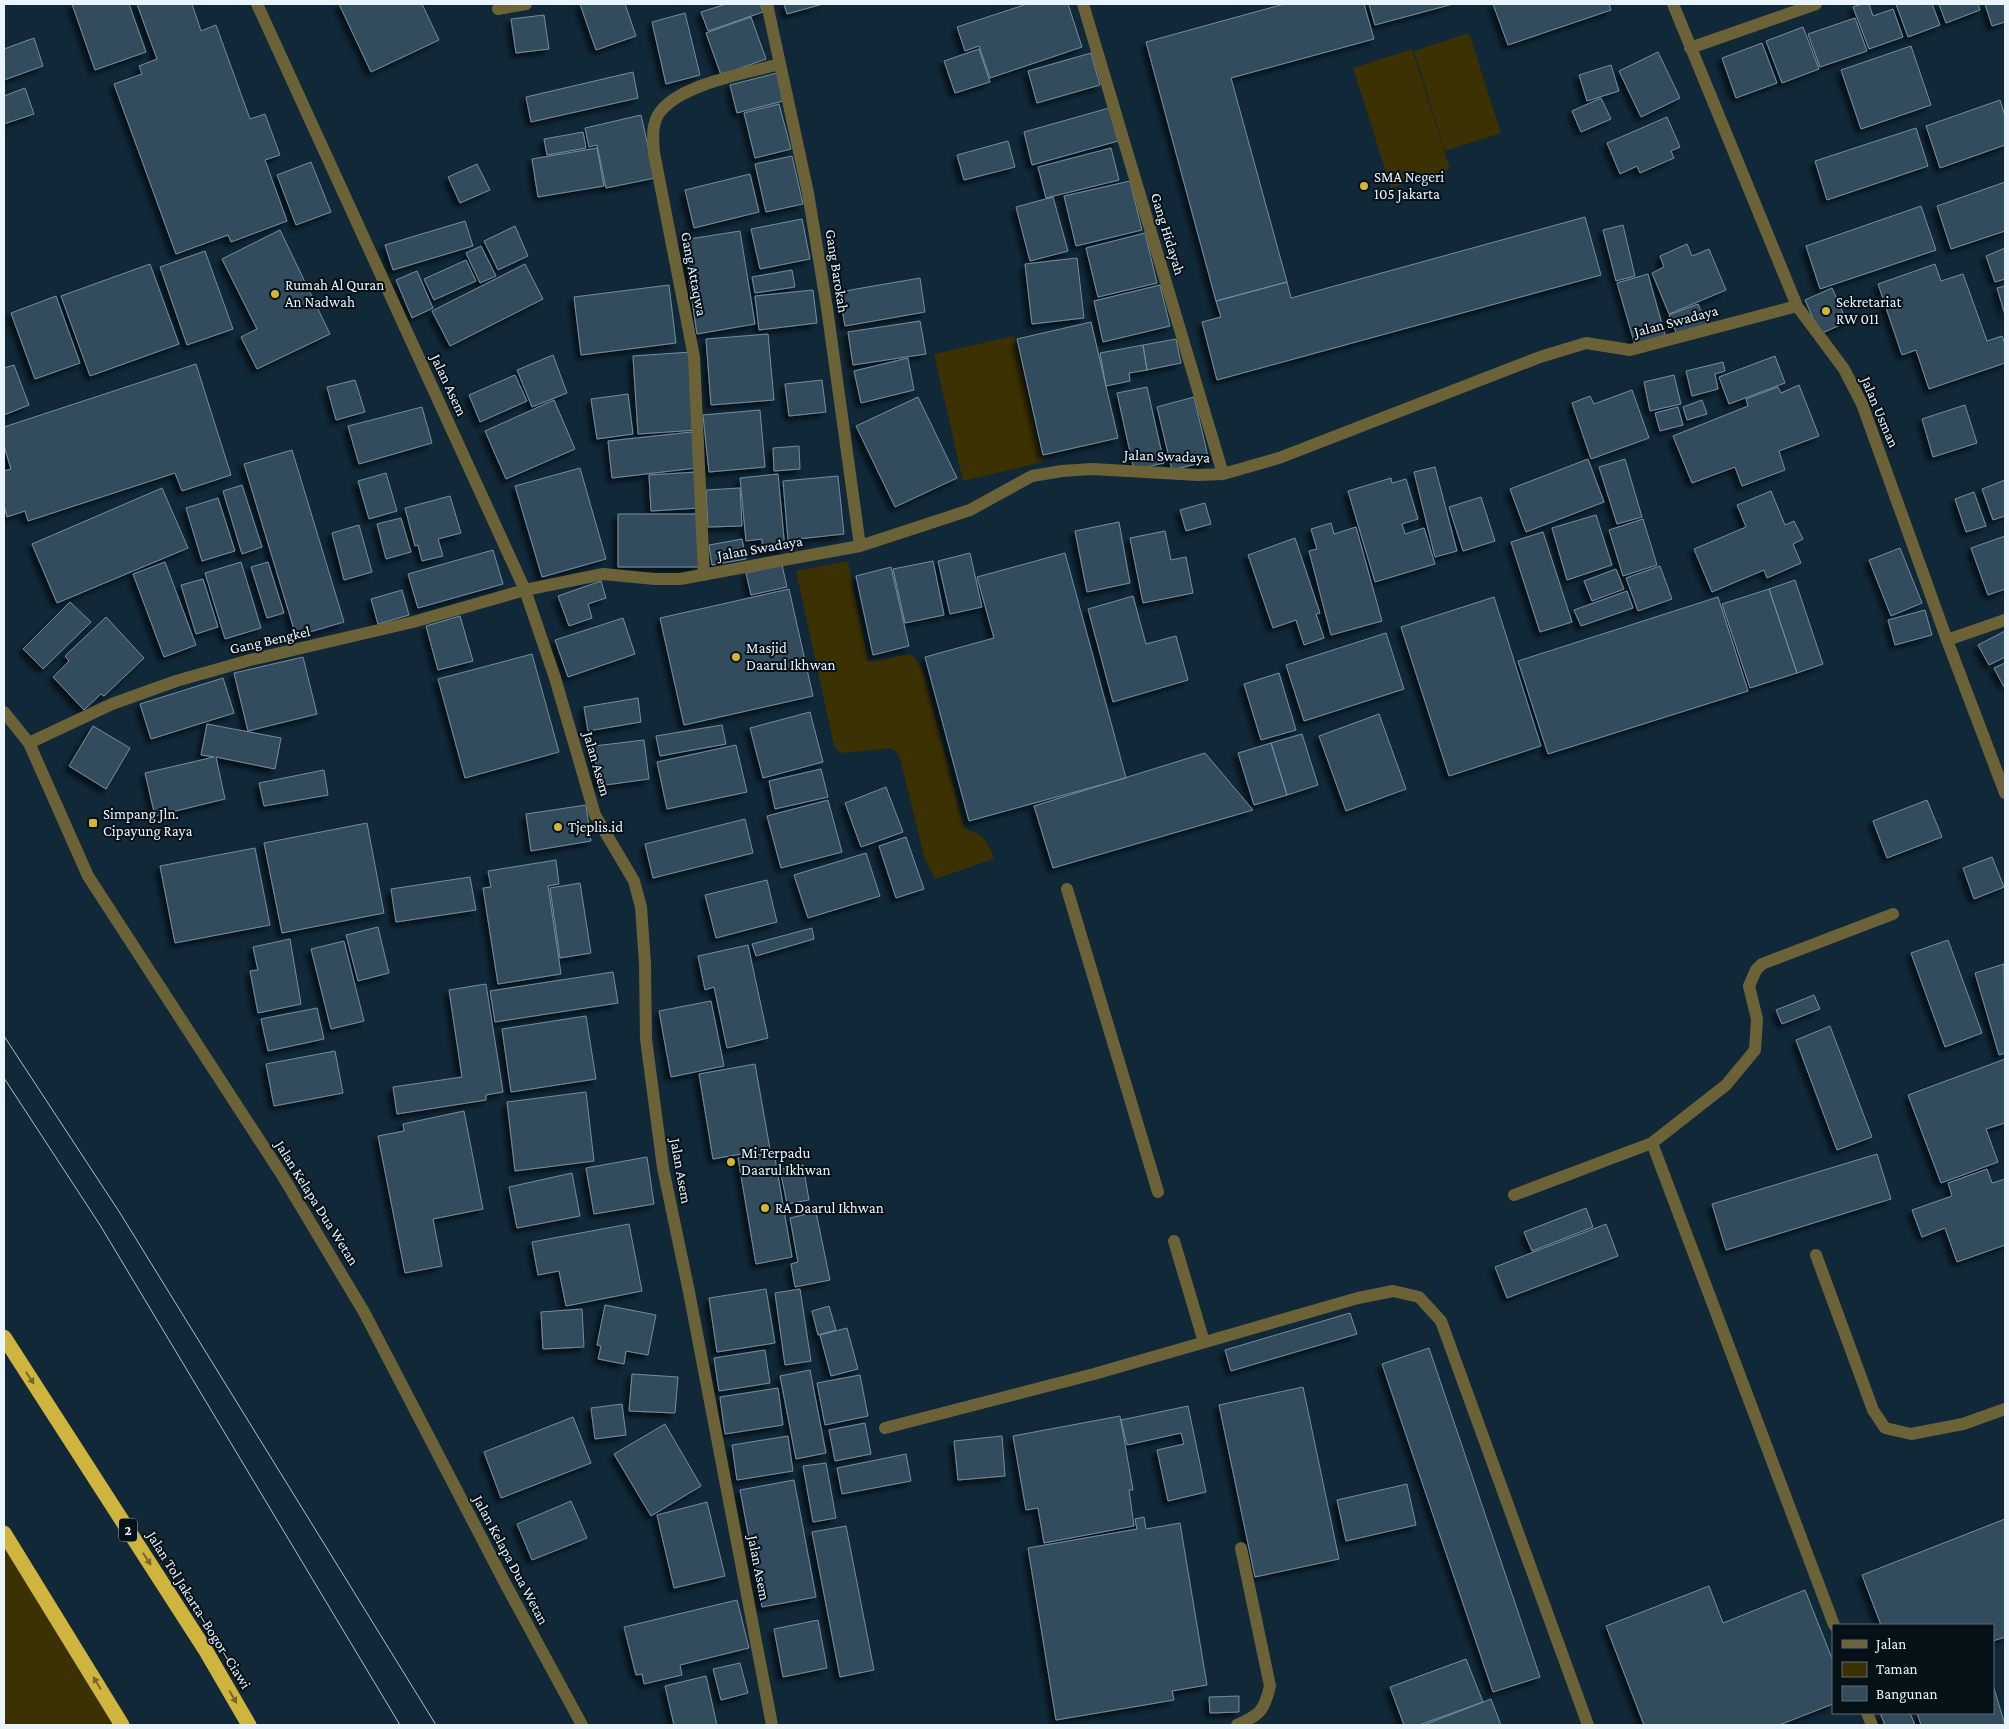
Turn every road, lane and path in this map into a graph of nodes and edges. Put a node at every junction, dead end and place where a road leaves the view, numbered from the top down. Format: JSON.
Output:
{"nodes":[{"id":1,"x":257,"y":4,"type":"edge"},
{"id":2,"x":526,"y":4,"type":"edge"},
{"id":3,"x":767,"y":4,"type":"edge"},
{"id":4,"x":1083,"y":4,"type":"edge"},
{"id":5,"x":1673,"y":4,"type":"edge"},
{"id":6,"x":1816,"y":4,"type":"edge"},
{"id":7,"x":498,"y":9,"type":"dead end"},
{"id":8,"x":1690,"y":48,"type":"junction"},
{"id":9,"x":780,"y":64,"type":"junction"},
{"id":10,"x":1797,"y":306,"type":"junction"},
{"id":11,"x":1222,"y":474,"type":"junction"},
{"id":12,"x":860,"y":546,"type":"junction"},
{"id":13,"x":704,"y":575,"type":"junction"},
{"id":14,"x":525,"y":590,"type":"junction"},
{"id":15,"x":2005,"y":620,"type":"edge"},
{"id":16,"x":1948,"y":640,"type":"junction"},
{"id":17,"x":4,"y":712,"type":"edge"},
{"id":18,"x":29,"y":743,"type":"junction"},
{"id":19,"x":2005,"y":793,"type":"edge"},
{"id":20,"x":1067,"y":889,"type":"dead end"},
{"id":21,"x":1894,"y":914,"type":"dead end"},
{"id":22,"x":1652,"y":1143,"type":"junction"},
{"id":23,"x":1158,"y":1192,"type":"dead end"},
{"id":24,"x":1514,"y":1196,"type":"dead end"},
{"id":25,"x":1174,"y":1241,"type":"dead end"},
{"id":26,"x":1816,"y":1254,"type":"dead end"},
{"id":27,"x":4,"y":1338,"type":"edge"},
{"id":28,"x":1204,"y":1342,"type":"junction"},
{"id":29,"x":2005,"y":1409,"type":"edge"},
{"id":30,"x":885,"y":1428,"type":"dead end"},
{"id":31,"x":4,"y":1533,"type":"edge"},
{"id":32,"x":1241,"y":1548,"type":"dead end"},
{"id":33,"x":1834,"y":1624,"type":"edge"},
{"id":34,"x":122,"y":1725,"type":"edge"},
{"id":35,"x":249,"y":1725,"type":"edge"},
{"id":36,"x":582,"y":1725,"type":"edge"},
{"id":37,"x":772,"y":1725,"type":"edge"},
{"id":38,"x":1237,"y":1725,"type":"edge"},
{"id":39,"x":1588,"y":1725,"type":"edge"}],
"edges":[{"from":1,"to":14,"type":"street","name":"Jalan Asem"},
{"from":2,"to":7,"type":"street"},
{"from":3,"to":9,"type":"street","name":"Gang Barokah"},
{"from":4,"to":11,"type":"street","name":"Gang Hidayah"},
{"from":5,"to":8,"type":"street","name":"Jalan Usman"},
{"from":6,"to":8,"type":"street"},
{"from":8,"to":10,"type":"street","name":"Jalan Usman"},
{"from":9,"to":12,"type":"street","name":"Gang Barokah"},
{"from":9,"to":13,"type":"street","name":"Gang Attaqwa"},
{"from":10,"to":11,"type":"street","name":"Jalan Swadaya"},
{"from":10,"to":16,"type":"street","name":"Jalan Usman"},
{"from":11,"to":12,"type":"street","name":"Jalan Swadaya"},
{"from":12,"to":13,"type":"street","name":"Jalan Swadaya"},
{"from":13,"to":14,"type":"street","name":"Jalan Swadaya"},
{"from":14,"to":18,"type":"street","name":"Gang Bengkel"},
{"from":14,"to":37,"type":"street","name":"Jalan Asem"},
{"from":15,"to":16,"type":"street"},
{"from":16,"to":19,"type":"street","name":"Jalan Usman"},
{"from":17,"to":18,"type":"street","name":"Jalan Kelapa Dua Wetan"},
{"from":18,"to":36,"type":"street","name":"Jalan Kelapa Dua Wetan"},
{"from":20,"to":23,"type":"street"},
{"from":21,"to":22,"type":"street"},
{"from":22,"to":24,"type":"street"},
{"from":22,"to":33,"type":"street"},
{"from":25,"to":28,"type":"street"},
{"from":26,"to":29,"type":"street"},
{"from":27,"to":35,"type":"highway","name":"Jalan Tol Jakarta–Bogor–Ciawi","number":"2","one_way":true},
{"from":28,"to":30,"type":"street"},
{"from":28,"to":39,"type":"street"},
{"from":34,"to":31,"type":"highway","one_way":true},
{"from":32,"to":38,"type":"street"}]}
